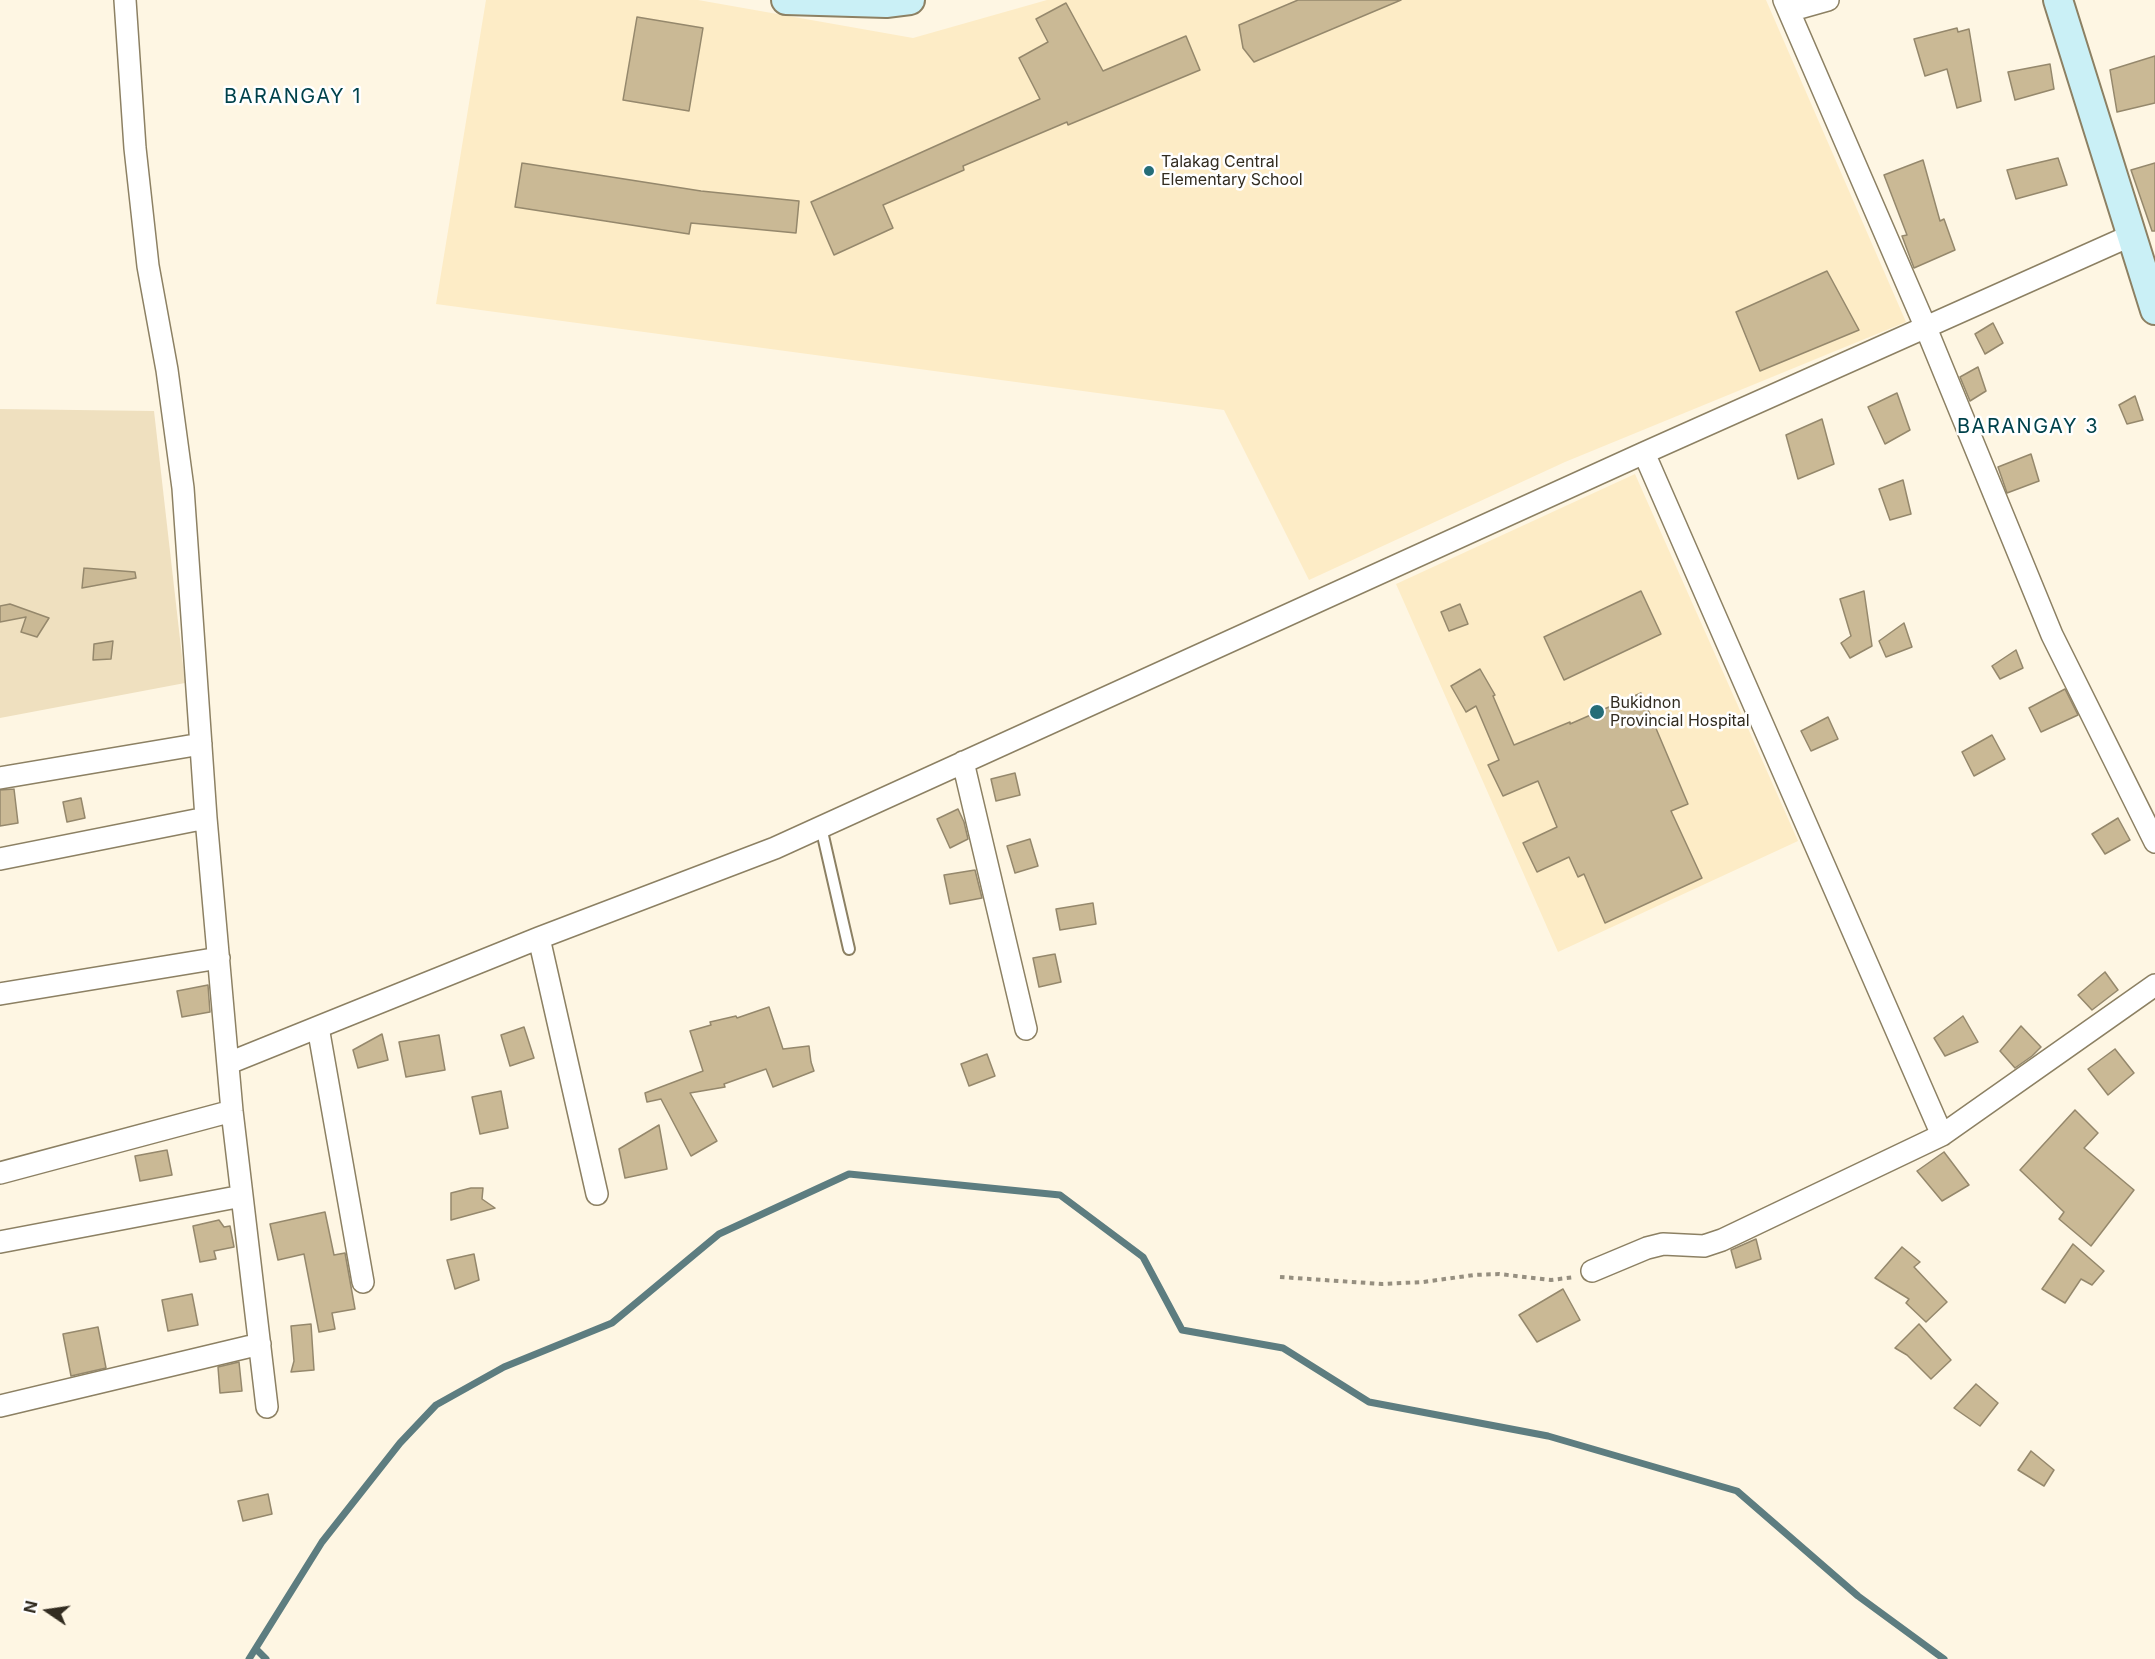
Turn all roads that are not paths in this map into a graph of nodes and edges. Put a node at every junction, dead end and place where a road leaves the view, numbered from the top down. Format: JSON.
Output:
{"nodes":[{"id":1,"x":125,"y":0,"type":"edge"},
{"id":2,"x":786,"y":0,"type":"edge"},
{"id":3,"x":910,"y":0,"type":"edge"},
{"id":4,"x":1828,"y":0,"type":"edge"},
{"id":5,"x":2058,"y":0,"type":"edge"},
{"id":6,"x":1787,"y":5,"type":"edge"},
{"id":7,"x":2132,"y":235,"type":"junction"},
{"id":8,"x":2155,"y":310,"type":"edge"},
{"id":9,"x":1926,"y":327,"type":"junction"},
{"id":10,"x":1644,"y":453,"type":"junction"},
{"id":11,"x":201,"y":744,"type":"junction"},
{"id":12,"x":963,"y":762,"type":"junction"},
{"id":13,"x":0,"y":778,"type":"edge"},
{"id":14,"x":206,"y":818,"type":"junction"},
{"id":15,"x":821,"y":827,"type":"junction"},
{"id":16,"x":2155,"y":842,"type":"edge"},
{"id":17,"x":0,"y":859,"type":"edge"},
{"id":18,"x":539,"y":938,"type":"junction"},
{"id":19,"x":849,"y":949,"type":"dead end"},
{"id":20,"x":219,"y":958,"type":"junction"},
{"id":21,"x":2155,"y":985,"type":"edge"},
{"id":22,"x":0,"y":994,"type":"edge"},
{"id":23,"x":318,"y":1027,"type":"junction"},
{"id":24,"x":1026,"y":1029,"type":"dead end"},
{"id":25,"x":229,"y":1063,"type":"junction"},
{"id":26,"x":232,"y":1111,"type":"junction"},
{"id":27,"x":1942,"y":1135,"type":"junction"},
{"id":28,"x":0,"y":1173,"type":"edge"},
{"id":29,"x":597,"y":1194,"type":"dead end"},
{"id":30,"x":242,"y":1196,"type":"junction"},
{"id":31,"x":0,"y":1242,"type":"edge"},
{"id":32,"x":1592,"y":1271,"type":"road end"},
{"id":33,"x":363,"y":1282,"type":"dead end"},
{"id":34,"x":260,"y":1344,"type":"junction"},
{"id":35,"x":0,"y":1406,"type":"edge"},
{"id":36,"x":267,"y":1407,"type":"dead end"}],
"edges":[{"from":1,"to":11,"type":"street"},
{"from":2,"to":3,"type":"main road"},
{"from":4,"to":6,"type":"street"},
{"from":5,"to":7,"type":"main road"},
{"from":6,"to":9,"type":"street"},
{"from":7,"to":8,"type":"main road"},
{"from":7,"to":9,"type":"street"},
{"from":9,"to":10,"type":"street"},
{"from":9,"to":16,"type":"street"},
{"from":10,"to":12,"type":"street"},
{"from":10,"to":27,"type":"street"},
{"from":11,"to":13,"type":"street"},
{"from":11,"to":14,"type":"street"},
{"from":12,"to":15,"type":"street"},
{"from":12,"to":24,"type":"street"},
{"from":14,"to":17,"type":"street"},
{"from":14,"to":20,"type":"street"},
{"from":15,"to":18,"type":"street"},
{"from":15,"to":19,"type":"lane"},
{"from":18,"to":23,"type":"street"},
{"from":18,"to":29,"type":"street"},
{"from":20,"to":22,"type":"street"},
{"from":20,"to":25,"type":"street"},
{"from":21,"to":27,"type":"street"},
{"from":23,"to":25,"type":"street"},
{"from":23,"to":33,"type":"street"},
{"from":25,"to":26,"type":"street"},
{"from":26,"to":28,"type":"street"},
{"from":26,"to":30,"type":"street"},
{"from":27,"to":32,"type":"street"},
{"from":30,"to":31,"type":"street"},
{"from":30,"to":34,"type":"street"},
{"from":34,"to":35,"type":"street"},
{"from":34,"to":36,"type":"street"}]}
